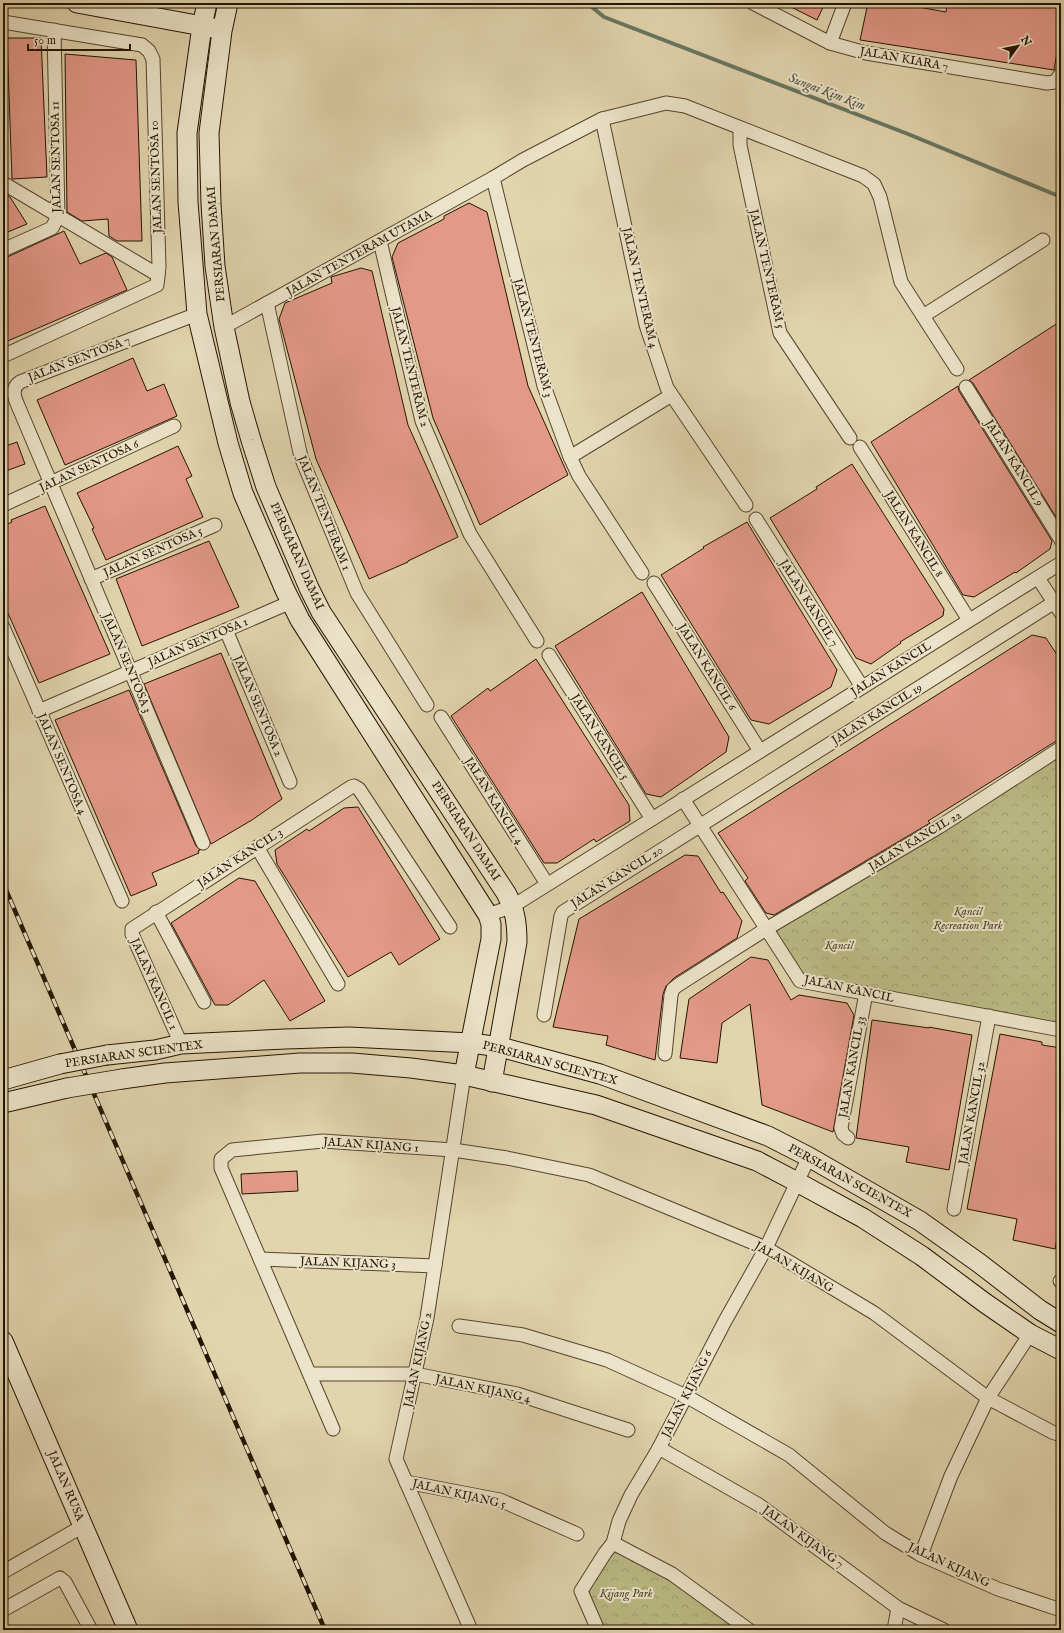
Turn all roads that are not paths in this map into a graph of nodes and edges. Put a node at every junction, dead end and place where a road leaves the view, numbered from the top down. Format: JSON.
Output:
{"nodes":[{"id":1,"x":77,"y":3,"type":"edge"},
{"id":2,"x":207,"y":3,"type":"edge"},
{"id":3,"x":228,"y":3,"type":"edge"},
{"id":4,"x":753,"y":3,"type":"edge"},
{"id":5,"x":845,"y":3,"type":"edge"},
{"id":6,"x":3,"y":22,"type":"edge"},
{"id":7,"x":202,"y":26,"type":"junction"},
{"id":8,"x":54,"y":30,"type":"junction"},
{"id":9,"x":222,"y":31,"type":"junction"},
{"id":10,"x":830,"y":43,"type":"junction"},
{"id":11,"x":1061,"y":74,"type":"edge"},
{"id":12,"x":602,"y":119,"type":"junction"},
{"id":13,"x":740,"y":128,"type":"junction"},
{"id":14,"x":493,"y":178,"type":"junction"},
{"id":15,"x":3,"y":183,"type":"edge"},
{"id":16,"x":58,"y":216,"type":"junction"},
{"id":17,"x":1042,"y":240,"type":"dead end"},
{"id":18,"x":380,"y":241,"type":"junction"},
{"id":19,"x":3,"y":250,"type":"edge"},
{"id":20,"x":158,"y":276,"type":"junction"},
{"id":21,"x":267,"y":303,"type":"junction"},
{"id":22,"x":197,"y":314,"type":"junction"},
{"id":23,"x":923,"y":316,"type":"junction"},
{"id":24,"x":224,"y":327,"type":"junction"},
{"id":25,"x":3,"y":356,"type":"edge"},
{"id":26,"x":957,"y":369,"type":"dead end"},
{"id":27,"x":966,"y":387,"type":"dead end"},
{"id":28,"x":670,"y":396,"type":"junction"},
{"id":29,"x":174,"y":426,"type":"dead end"},
{"id":30,"x":855,"y":442,"type":"joint"},
{"id":31,"x":570,"y":457,"type":"junction"},
{"id":32,"x":50,"y":483,"type":"junction"},
{"id":33,"x":3,"y":505,"type":"edge"},
{"id":34,"x":746,"y":505,"type":"dead end"},
{"id":35,"x":756,"y":519,"type":"dead end"},
{"id":36,"x":215,"y":525,"type":"dead end"},
{"id":37,"x":1061,"y":540,"type":"edge"},
{"id":38,"x":1061,"y":563,"type":"edge"},
{"id":39,"x":642,"y":573,"type":"dead end"},
{"id":40,"x":1038,"y":578,"type":"junction"},
{"id":41,"x":91,"y":579,"type":"junction"},
{"id":42,"x":654,"y":583,"type":"dead end"},
{"id":43,"x":291,"y":602,"type":"junction"},
{"id":44,"x":1059,"y":605,"type":"edge"},
{"id":45,"x":969,"y":620,"type":"junction"},
{"id":46,"x":3,"y":627,"type":"edge"},
{"id":47,"x":226,"y":630,"type":"junction"},
{"id":48,"x":537,"y":641,"type":"dead end"},
{"id":49,"x":549,"y":655,"type":"dead end"},
{"id":50,"x":130,"y":672,"type":"junction"},
{"id":51,"x":862,"y":687,"type":"junction"},
{"id":52,"x":427,"y":705,"type":"dead end"},
{"id":53,"x":39,"y":711,"type":"junction"},
{"id":54,"x":442,"y":717,"type":"dead end"},
{"id":55,"x":1061,"y":748,"type":"edge"},
{"id":56,"x":760,"y":751,"type":"junction"},
{"id":57,"x":290,"y":782,"type":"dead end"},
{"id":58,"x":683,"y":799,"type":"junction"},
{"id":59,"x":652,"y":819,"type":"junction"},
{"id":60,"x":700,"y":825,"type":"junction"},
{"id":61,"x":203,"y":843,"type":"dead end"},
{"id":62,"x":257,"y":847,"type":"junction"},
{"id":63,"x":547,"y":884,"type":"junction"},
{"id":64,"x":122,"y":901,"type":"dead end"},
{"id":65,"x":513,"y":906,"type":"junction"},
{"id":66,"x":156,"y":912,"type":"junction"},
{"id":67,"x":488,"y":915,"type":"junction"},
{"id":68,"x":137,"y":925,"type":"joint"},
{"id":69,"x":450,"y":927,"type":"dead end"},
{"id":70,"x":766,"y":929,"type":"junction"},
{"id":71,"x":338,"y":984,"type":"dead end"},
{"id":72,"x":866,"y":993,"type":"junction"},
{"id":73,"x":204,"y":1002,"type":"dead end"},
{"id":74,"x":544,"y":1015,"type":"dead end"},
{"id":75,"x":989,"y":1016,"type":"junction"},
{"id":76,"x":1061,"y":1030,"type":"edge"},
{"id":77,"x":471,"y":1043,"type":"junction"},
{"id":78,"x":181,"y":1044,"type":"junction"},
{"id":79,"x":500,"y":1047,"type":"junction"},
{"id":80,"x":665,"y":1054,"type":"dead end"},
{"id":81,"x":464,"y":1075,"type":"junction"},
{"id":82,"x":3,"y":1080,"type":"edge"},
{"id":83,"x":492,"y":1082,"type":"junction"},
{"id":84,"x":3,"y":1103,"type":"edge"},
{"id":85,"x":848,"y":1138,"type":"dead end"},
{"id":86,"x":453,"y":1150,"type":"junction"},
{"id":87,"x":809,"y":1157,"type":"junction"},
{"id":88,"x":797,"y":1182,"type":"junction"},
{"id":89,"x":954,"y":1209,"type":"dead end"},
{"id":90,"x":766,"y":1248,"type":"junction"},
{"id":91,"x":260,"y":1259,"type":"junction"},
{"id":92,"x":435,"y":1266,"type":"junction"},
{"id":93,"x":1061,"y":1323,"type":"edge"},
{"id":94,"x":459,"y":1326,"type":"dead end"},
{"id":95,"x":1030,"y":1334,"type":"junction"},
{"id":96,"x":3,"y":1342,"type":"edge"},
{"id":97,"x":1061,"y":1350,"type":"edge"},
{"id":98,"x":310,"y":1374,"type":"junction"},
{"id":99,"x":415,"y":1374,"type":"junction"},
{"id":100,"x":686,"y":1396,"type":"junction"},
{"id":101,"x":988,"y":1398,"type":"junction"},
{"id":102,"x":333,"y":1429,"type":"dead end"},
{"id":103,"x":628,"y":1430,"type":"dead end"},
{"id":104,"x":1061,"y":1436,"type":"edge"},
{"id":105,"x":659,"y":1448,"type":"junction"},
{"id":106,"x":406,"y":1482,"type":"junction"},
{"id":107,"x":83,"y":1526,"type":"junction"},
{"id":108,"x":577,"y":1534,"type":"dead end"},
{"id":109,"x":613,"y":1543,"type":"junction"},
{"id":110,"x":921,"y":1555,"type":"junction"},
{"id":111,"x":3,"y":1572,"type":"edge"},
{"id":112,"x":898,"y":1608,"type":"junction"},
{"id":113,"x":3,"y":1610,"type":"edge"},
{"id":114,"x":1061,"y":1610,"type":"edge"},
{"id":115,"x":91,"y":1630,"type":"edge"},
{"id":116,"x":128,"y":1630,"type":"edge"},
{"id":117,"x":471,"y":1630,"type":"edge"},
{"id":118,"x":598,"y":1630,"type":"edge"},
{"id":119,"x":749,"y":1630,"type":"edge"},
{"id":120,"x":894,"y":1630,"type":"edge"},
{"id":121,"x":944,"y":1630,"type":"edge"}],
"edges":[{"from":1,"to":7,"type":"main road"},
{"from":2,"to":7,"type":"main road","name":"PERSIARAN DAMAI"},
{"from":3,"to":9,"type":"main road","name":"PERSIARAN DAMAI"},
{"from":4,"to":10,"type":"street","name":"JALAN KIARA 7"},
{"from":5,"to":10,"type":"street"},
{"from":6,"to":8,"type":"street","name":"JALAN SENTOSA 10"},
{"from":7,"to":9,"type":"main road"},
{"from":7,"to":22,"type":"main road","name":"PERSIARAN DAMAI"},
{"from":8,"to":16,"type":"street","name":"JALAN SENTOSA 11"},
{"from":8,"to":20,"type":"street","name":"JALAN SENTOSA 10"},
{"from":9,"to":24,"type":"main road","name":"PERSIARAN DAMAI"},
{"from":10,"to":11,"type":"street","name":"JALAN KIARA 7"},
{"from":12,"to":13,"type":"street","name":"JALAN TENTERAM UTAMA"},
{"from":12,"to":14,"type":"street","name":"JALAN TENTERAM UTAMA"},
{"from":12,"to":28,"type":"street","name":"JALAN TENTERAM 4"},
{"from":13,"to":23,"type":"street","name":"JALAN TENTERAM UTAMA"},
{"from":13,"to":30,"type":"street","name":"JALAN TENTERAM 5"},
{"from":14,"to":18,"type":"street","name":"JALAN TENTERAM UTAMA"},
{"from":14,"to":31,"type":"street","name":"JALAN TENTERAM 3"},
{"from":15,"to":16,"type":"street"},
{"from":16,"to":19,"type":"street","name":"JALAN SENTOSA 11"},
{"from":16,"to":20,"type":"street"},
{"from":17,"to":23,"type":"street"},
{"from":18,"to":21,"type":"street","name":"JALAN TENTERAM UTAMA"},
{"from":18,"to":48,"type":"street","name":"JALAN TENTERAM 2"},
{"from":20,"to":25,"type":"street"},
{"from":21,"to":24,"type":"street","name":"JALAN TENTERAM UTAMA"},
{"from":21,"to":52,"type":"street","name":"JALAN TENTERAM 1"},
{"from":22,"to":32,"type":"street","name":"JALAN SENTOSA 7"},
{"from":22,"to":43,"type":"main road","name":"PERSIARAN DAMAI"},
{"from":23,"to":26,"type":"street","name":"JALAN TENTERAM UTAMA"},
{"from":24,"to":65,"type":"main road","name":"PERSIARAN DAMAI"},
{"from":27,"to":37,"type":"street","name":"JALAN KANCIL 9"},
{"from":28,"to":31,"type":"street"},
{"from":28,"to":34,"type":"street","name":"JALAN TENTERAM 4"},
{"from":29,"to":32,"type":"street","name":"JALAN SENTOSA 6"},
{"from":30,"to":45,"type":"street","name":"JALAN KANCIL 8"},
{"from":31,"to":39,"type":"street","name":"JALAN TENTERAM 3"},
{"from":32,"to":33,"type":"street","name":"JALAN SENTOSA 6"},
{"from":32,"to":41,"type":"street","name":"JALAN SENTOSA 3"},
{"from":35,"to":51,"type":"street","name":"JALAN KANCIL 7"},
{"from":36,"to":41,"type":"street","name":"JALAN SENTOSA 5"},
{"from":38,"to":40,"type":"street","name":"JALAN KANCIL"},
{"from":40,"to":44,"type":"street"},
{"from":40,"to":45,"type":"street","name":"JALAN KANCIL"},
{"from":41,"to":50,"type":"street","name":"JALAN SENTOSA 3"},
{"from":42,"to":56,"type":"street","name":"JALAN KANCIL 6"},
{"from":43,"to":47,"type":"street","name":"JALAN SENTOSA 1"},
{"from":43,"to":67,"type":"main road","name":"PERSIARAN DAMAI"},
{"from":44,"to":60,"type":"street","name":"JALAN KANCIL 19"},
{"from":45,"to":51,"type":"street","name":"JALAN KANCIL"},
{"from":46,"to":53,"type":"street","name":"JALAN SENTOSA 4"},
{"from":47,"to":50,"type":"street","name":"JALAN SENTOSA 1"},
{"from":47,"to":57,"type":"street","name":"JALAN SENTOSA 2"},
{"from":49,"to":59,"type":"street","name":"JALAN KANCIL 5"},
{"from":50,"to":53,"type":"street","name":"JALAN SENTOSA 1"},
{"from":50,"to":61,"type":"street","name":"JALAN SENTOSA 3"},
{"from":51,"to":56,"type":"street","name":"JALAN KANCIL"},
{"from":53,"to":64,"type":"street","name":"JALAN SENTOSA 4"},
{"from":54,"to":63,"type":"street","name":"JALAN KANCIL 4"},
{"from":55,"to":70,"type":"street","name":"JALAN KANCIL 22"},
{"from":56,"to":58,"type":"street","name":"JALAN KANCIL"},
{"from":58,"to":59,"type":"street","name":"JALAN KANCIL"},
{"from":58,"to":60,"type":"street","name":"JALAN KANCIL"},
{"from":59,"to":63,"type":"street","name":"JALAN KANCIL"},
{"from":60,"to":70,"type":"street","name":"JALAN KANCIL"},
{"from":60,"to":74,"type":"street","name":"JALAN KANCIL 20"},
{"from":62,"to":66,"type":"street","name":"JALAN KANCIL 3"},
{"from":62,"to":69,"type":"street","name":"JALAN KANCIL 3"},
{"from":62,"to":71,"type":"street"},
{"from":63,"to":65,"type":"street","name":"JALAN KANCIL"},
{"from":65,"to":67,"type":"street","name":"JALAN KANCIL"},
{"from":65,"to":79,"type":"main road","name":"PERSIARAN DAMAI"},
{"from":66,"to":68,"type":"street","name":"JALAN KANCIL 3"},
{"from":66,"to":73,"type":"street"},
{"from":67,"to":77,"type":"main road","name":"PERSIARAN DAMAI"},
{"from":68,"to":78,"type":"street","name":"JALAN KANCIL 1"},
{"from":70,"to":72,"type":"street","name":"JALAN KANCIL"},
{"from":70,"to":80,"type":"street","name":"JALAN KANCIL 22"},
{"from":72,"to":75,"type":"street","name":"JALAN KANCIL"},
{"from":72,"to":85,"type":"street","name":"JALAN KANCIL 33"},
{"from":75,"to":76,"type":"street","name":"JALAN KANCIL"},
{"from":75,"to":89,"type":"street","name":"JALAN KANCIL 32"},
{"from":77,"to":78,"type":"main road","name":"PERSIARAN SCIENTEX"},
{"from":77,"to":79,"type":"main road","name":"PERSIARAN SCIENTEX"},
{"from":77,"to":81,"type":"main road","name":"PERSIARAN DAMAI"},
{"from":78,"to":82,"type":"main road","name":"PERSIARAN SCIENTEX","bridge":true},
{"from":79,"to":83,"type":"main road","name":"PERSIARAN DAMAI"},
{"from":79,"to":87,"type":"main road","name":"PERSIARAN SCIENTEX"},
{"from":81,"to":83,"type":"main road","name":"PERSIARAN SCIENTEX"},
{"from":81,"to":84,"type":"main road","name":"PERSIARAN SCIENTEX","bridge":true},
{"from":81,"to":86,"type":"street","name":"JALAN KIJANG 2"},
{"from":83,"to":88,"type":"main road","name":"PERSIARAN SCIENTEX"},
{"from":86,"to":90,"type":"street","name":"JALAN KIJANG"},
{"from":86,"to":91,"type":"street","name":"JALAN KIJANG 1"},
{"from":86,"to":92,"type":"street","name":"JALAN KIJANG 2"},
{"from":87,"to":88,"type":"street","name":"JALAN KIJANG 6"},
{"from":87,"to":93,"type":"main road","name":"PERSIARAN SCIENTEX"},
{"from":88,"to":90,"type":"street","name":"JALAN KIJANG 6"},
{"from":88,"to":95,"type":"main road","name":"PERSIARAN SCIENTEX"},
{"from":90,"to":100,"type":"street","name":"JALAN KIJANG 6"},
{"from":90,"to":101,"type":"street","name":"JALAN KIJANG"},
{"from":91,"to":92,"type":"street","name":"JALAN KIJANG 3"},
{"from":91,"to":98,"type":"street"},
{"from":92,"to":99,"type":"street","name":"JALAN KIJANG 2"},
{"from":94,"to":100,"type":"street","name":"JALAN KIJANG"},
{"from":95,"to":97,"type":"main road","name":"PERSIARAN SCIENTEX"},
{"from":95,"to":101,"type":"street"},
{"from":96,"to":107,"type":"main road","name":"JALAN RUSA"},
{"from":98,"to":99,"type":"street","name":"JALAN KIJANG 4"},
{"from":98,"to":102,"type":"street"},
{"from":99,"to":103,"type":"street","name":"JALAN KIJANG 4"},
{"from":99,"to":106,"type":"street","name":"JALAN KIJANG 2"},
{"from":100,"to":105,"type":"street","name":"JALAN KIJANG 6"},
{"from":100,"to":110,"type":"street","name":"JALAN KIJANG"},
{"from":101,"to":104,"type":"street","name":"JALAN KIJANG"},
{"from":101,"to":110,"type":"street"},
{"from":105,"to":109,"type":"street","name":"JALAN KIJANG 6"},
{"from":105,"to":112,"type":"street","name":"JALAN KIJANG 7"},
{"from":106,"to":108,"type":"street","name":"JALAN KIJANG 5"},
{"from":106,"to":117,"type":"street","name":"JALAN KIJANG 2"},
{"from":107,"to":111,"type":"street"},
{"from":107,"to":116,"type":"main road","name":"JALAN RUSA"},
{"from":109,"to":118,"type":"street","name":"JALAN KIJANG 6"},
{"from":109,"to":119,"type":"street"},
{"from":110,"to":114,"type":"street","name":"JALAN KIJANG"},
{"from":112,"to":120,"type":"street"},
{"from":112,"to":121,"type":"street","name":"JALAN KIJANG 7"},
{"from":113,"to":115,"type":"street"}]}
